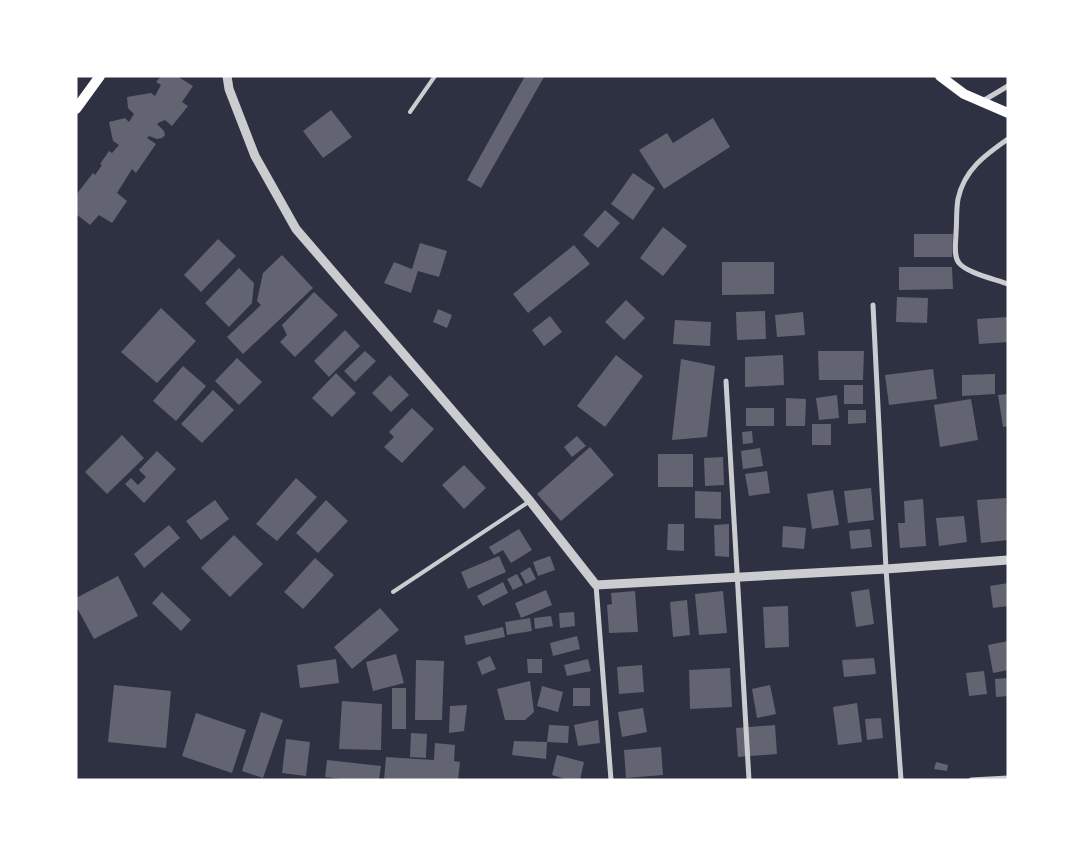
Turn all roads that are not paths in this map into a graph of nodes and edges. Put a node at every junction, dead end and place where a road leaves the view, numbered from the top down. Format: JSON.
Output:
{"nodes":[{"id":1,"x":100,"y":76,"type":"edge"},
{"id":2,"x":226,"y":76,"type":"edge"},
{"id":3,"x":435,"y":76,"type":"edge"},
{"id":4,"x":940,"y":76,"type":"edge"},
{"id":5,"x":1008,"y":86,"type":"edge"},
{"id":6,"x":981,"y":102,"type":"junction"},
{"id":7,"x":76,"y":109,"type":"edge"},
{"id":8,"x":410,"y":112,"type":"dead end"},
{"id":9,"x":1008,"y":113,"type":"edge"},
{"id":10,"x":1008,"y":139,"type":"edge"},
{"id":11,"x":1008,"y":284,"type":"edge"},
{"id":12,"x":873,"y":305,"type":"dead end"},
{"id":13,"x":726,"y":381,"type":"dead end"},
{"id":14,"x":530,"y":501,"type":"junction"},
{"id":15,"x":1008,"y":560,"type":"edge"},
{"id":16,"x":886,"y":569,"type":"junction"},
{"id":17,"x":737,"y":577,"type":"junction"},
{"id":18,"x":596,"y":585,"type":"junction"},
{"id":19,"x":393,"y":592,"type":"dead end"},
{"id":20,"x":1008,"y":778,"type":"edge"},
{"id":21,"x":611,"y":780,"type":"edge"},
{"id":22,"x":749,"y":780,"type":"edge"},
{"id":23,"x":901,"y":780,"type":"edge"},
{"id":24,"x":971,"y":780,"type":"edge"}],
"edges":[{"from":1,"to":7,"type":"main road"},
{"from":2,"to":14,"type":"street"},
{"from":3,"to":8,"type":"lane"},
{"from":4,"to":6,"type":"main road"},
{"from":5,"to":6,"type":"street"},
{"from":6,"to":9,"type":"main road"},
{"from":10,"to":11,"type":"street"},
{"from":12,"to":16,"type":"street"},
{"from":13,"to":17,"type":"street"},
{"from":14,"to":18,"type":"street"},
{"from":14,"to":19,"type":"lane"},
{"from":15,"to":16,"type":"street"},
{"from":16,"to":17,"type":"street"},
{"from":16,"to":23,"type":"street"},
{"from":17,"to":18,"type":"street"},
{"from":17,"to":22,"type":"street"},
{"from":18,"to":21,"type":"street"},
{"from":20,"to":24,"type":"street"}]}
